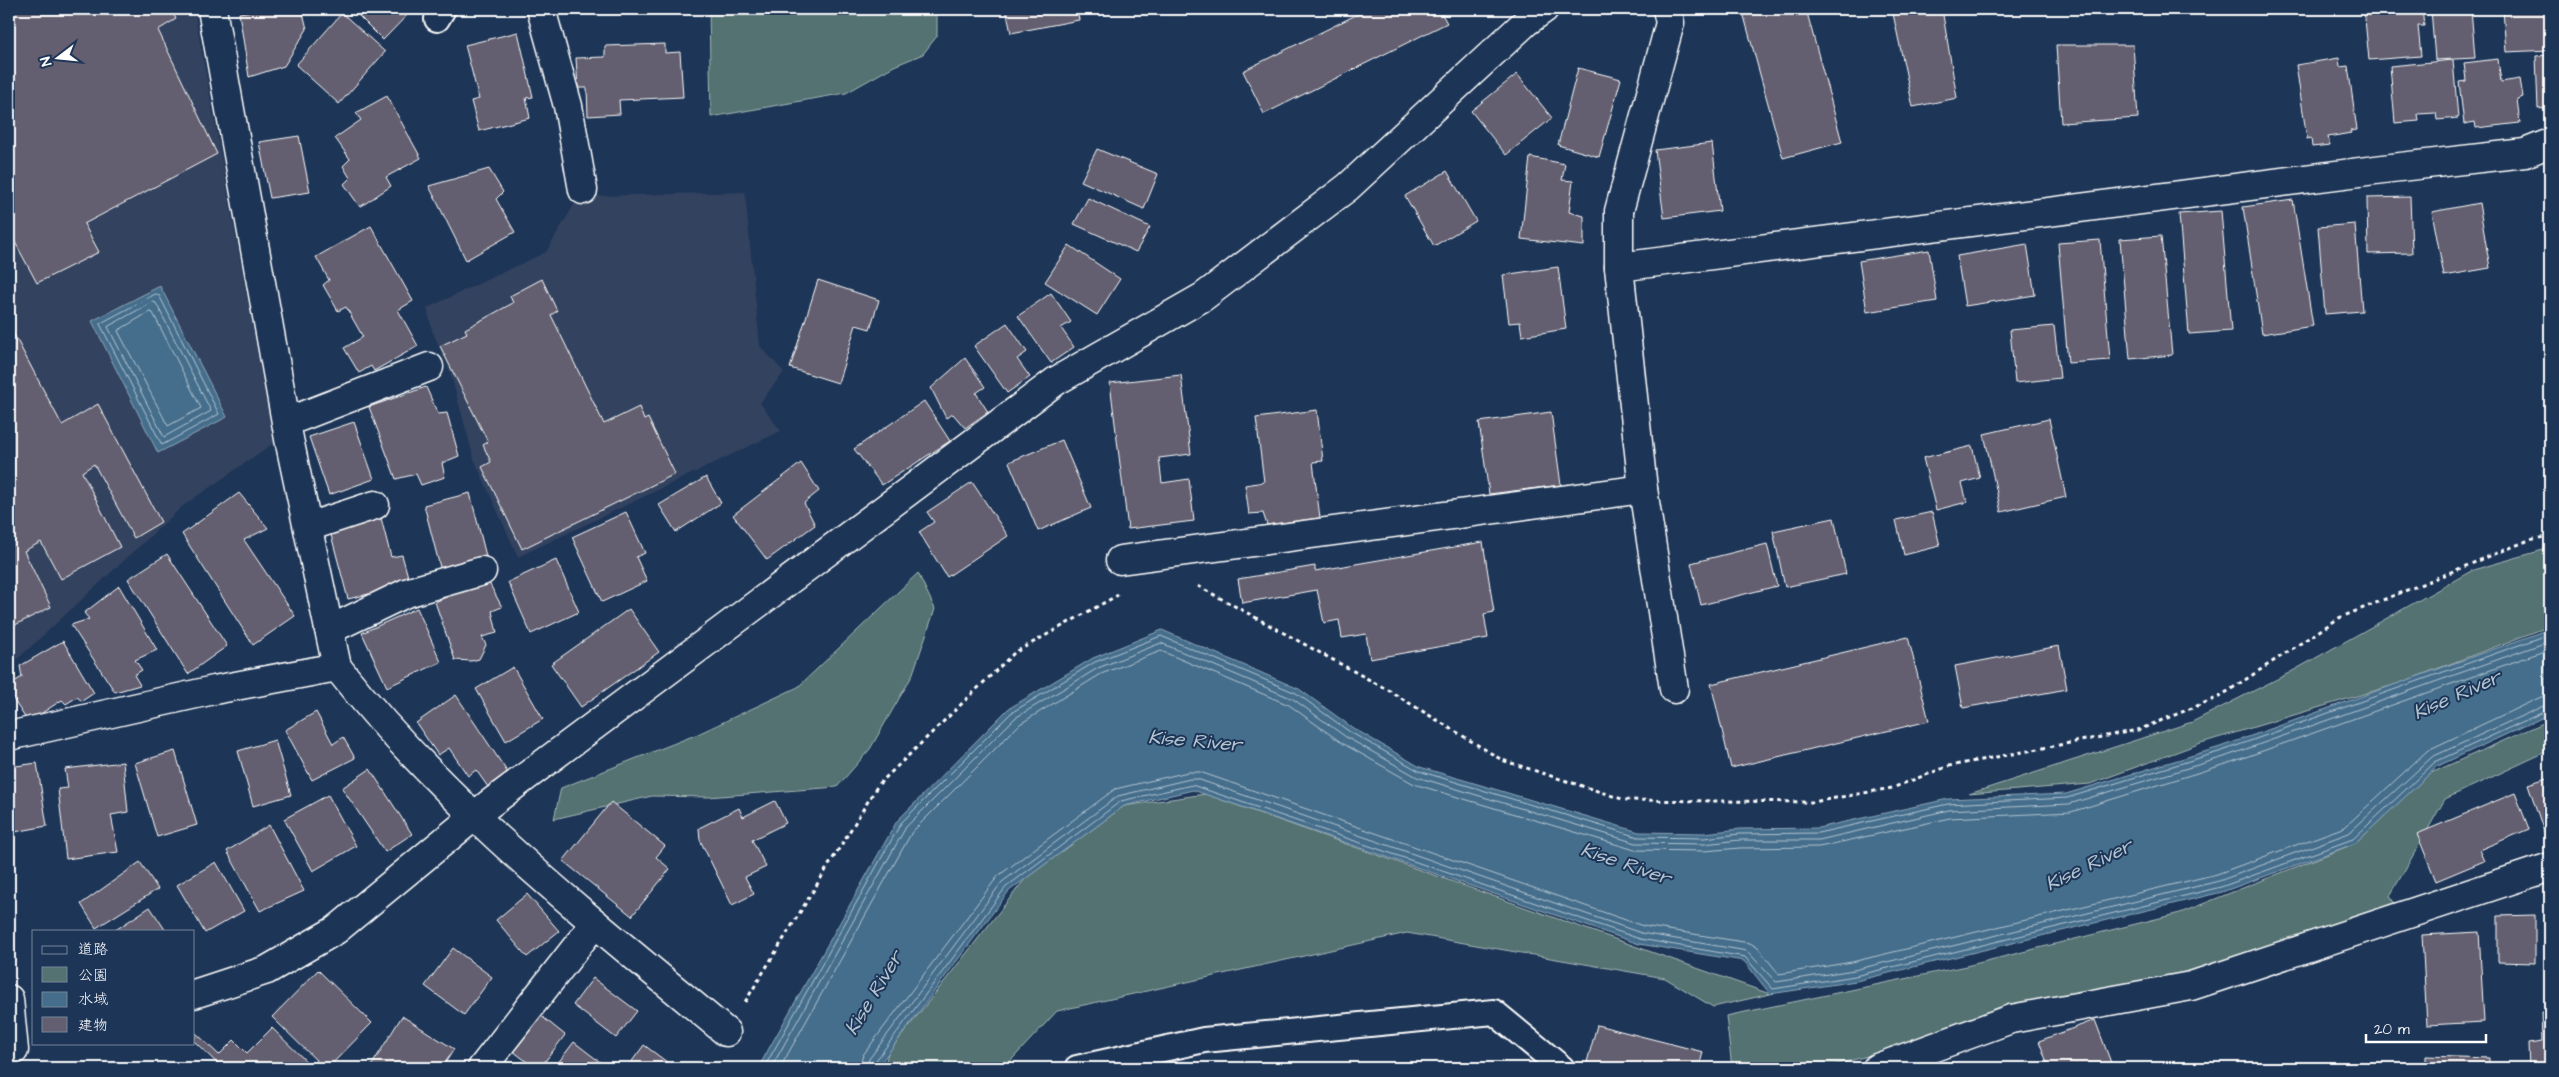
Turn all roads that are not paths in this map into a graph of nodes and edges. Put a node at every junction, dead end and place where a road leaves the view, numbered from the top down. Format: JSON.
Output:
{"nodes":[{"id":1,"x":212,"y":9,"type":"edge"},
{"id":2,"x":541,"y":9,"type":"edge"},
{"id":3,"x":1544,"y":9,"type":"edge"},
{"id":4,"x":1668,"y":9,"type":"edge"},
{"id":5,"x":2550,"y":144,"type":"edge"},
{"id":6,"x":583,"y":190,"type":"dead end"},
{"id":7,"x":1619,"y":267,"type":"junction"},
{"id":8,"x":429,"y":367,"type":"dead end"},
{"id":9,"x":286,"y":422,"type":"junction"},
{"id":10,"x":1643,"y":489,"type":"junction"},
{"id":11,"x":375,"y":505,"type":"dead end"},
{"id":12,"x":308,"y":527,"type":"junction"},
{"id":13,"x":1120,"y":560,"type":"dead end"},
{"id":14,"x":482,"y":571,"type":"dead end"},
{"id":15,"x":329,"y":630,"type":"junction"},
{"id":16,"x":337,"y":667,"type":"junction"},
{"id":17,"x":1674,"y":689,"type":"dead end"},
{"id":18,"x":9,"y":736,"type":"edge"},
{"id":19,"x":474,"y":818,"type":"junction"},
{"id":20,"x":2550,"y":867,"type":"edge"},
{"id":21,"x":595,"y":923,"type":"junction"},
{"id":22,"x":195,"y":994,"type":"edge"},
{"id":23,"x":9,"y":1000,"type":"edge"},
{"id":24,"x":726,"y":1032,"type":"road end"},
{"id":25,"x":19,"y":1048,"type":"edge"},
{"id":26,"x":487,"y":1067,"type":"edge"},
{"id":27,"x":1077,"y":1068,"type":"edge"},
{"id":28,"x":1562,"y":1068,"type":"edge"},
{"id":29,"x":1878,"y":1068,"type":"edge"}],
"edges":[{"from":1,"to":9,"type":"street"},
{"from":2,"to":6,"type":"street"},
{"from":3,"to":19,"type":"street"},
{"from":4,"to":7,"type":"street"},
{"from":5,"to":7,"type":"street"},
{"from":7,"to":10,"type":"street"},
{"from":8,"to":9,"type":"street"},
{"from":9,"to":12,"type":"street"},
{"from":10,"to":13,"type":"street"},
{"from":10,"to":17,"type":"street"},
{"from":11,"to":12,"type":"street"},
{"from":12,"to":15,"type":"street"},
{"from":14,"to":15,"type":"street"},
{"from":15,"to":16,"type":"street"},
{"from":16,"to":18,"type":"street"},
{"from":16,"to":19,"type":"street"},
{"from":19,"to":21,"type":"street"},
{"from":19,"to":22,"type":"street"},
{"from":20,"to":29,"type":"street"},
{"from":21,"to":24,"type":"street"},
{"from":21,"to":26,"type":"street"},
{"from":23,"to":25,"type":"street"},
{"from":27,"to":28,"type":"lane"}]}
